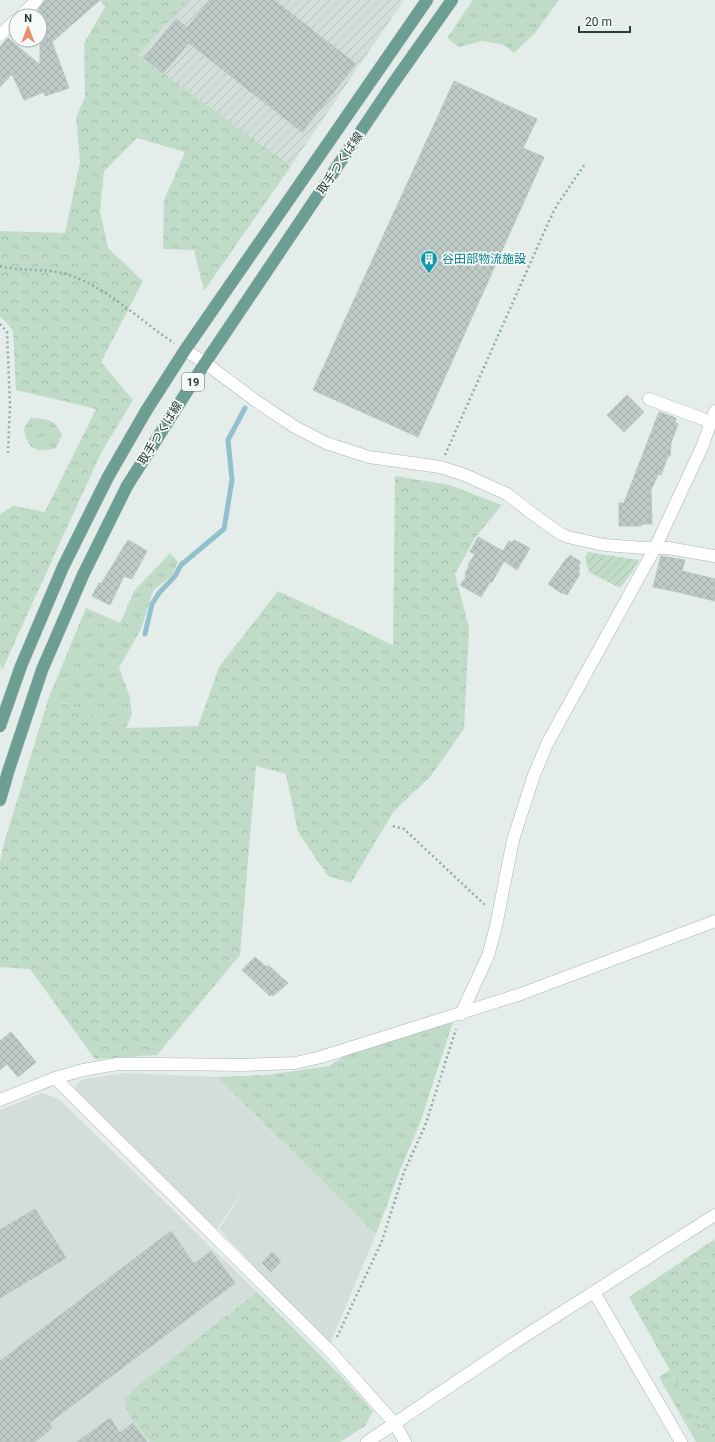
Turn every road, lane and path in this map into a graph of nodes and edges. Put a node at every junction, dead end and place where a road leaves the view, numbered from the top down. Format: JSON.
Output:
{"nodes":[{"id":1,"x":37,"y":0,"type":"edge"},
{"id":2,"x":427,"y":0,"type":"edge"},
{"id":3,"x":452,"y":0,"type":"edge"},
{"id":4,"x":28,"y":8,"type":"edge"},
{"id":5,"x":8,"y":28,"type":"edge"},
{"id":6,"x":0,"y":35,"type":"edge"},
{"id":7,"x":585,"y":164,"type":"dead end"},
{"id":8,"x":0,"y":266,"type":"edge"},
{"id":9,"x":0,"y":324,"type":"edge"},
{"id":10,"x":185,"y":350,"type":"junction"},
{"id":11,"x":205,"y":363,"type":"junction"},
{"id":12,"x":649,"y":399,"type":"dead end"},
{"id":13,"x":715,"y":410,"type":"edge"},
{"id":14,"x":711,"y":424,"type":"junction"},
{"id":15,"x":8,"y":453,"type":"dead end"},
{"id":16,"x":440,"y":467,"type":"junction"},
{"id":17,"x":656,"y":548,"type":"junction"},
{"id":18,"x":715,"y":556,"type":"edge"},
{"id":19,"x":0,"y":726,"type":"edge"},
{"id":20,"x":0,"y":800,"type":"edge"},
{"id":21,"x":392,"y":826,"type":"dead end"},
{"id":22,"x":499,"y":911,"type":"junction"},
{"id":23,"x":715,"y":921,"type":"edge"},
{"id":24,"x":461,"y":1014,"type":"junction"},
{"id":25,"x":55,"y":1078,"type":"junction"},
{"id":26,"x":0,"y":1100,"type":"edge"},
{"id":27,"x":715,"y":1215,"type":"edge"},
{"id":28,"x":594,"y":1292,"type":"junction"},
{"id":29,"x":330,"y":1351,"type":"junction"},
{"id":30,"x":395,"y":1424,"type":"junction"},
{"id":31,"x":367,"y":1442,"type":"edge"},
{"id":32,"x":405,"y":1442,"type":"edge"},
{"id":33,"x":681,"y":1442,"type":"edge"}],
"edges":[{"from":1,"to":4,"type":"street"},
{"from":2,"to":10,"type":"main road","name":"取手つくば線","number":"19"},
{"from":3,"to":11,"type":"main road","name":"取手つくば線","number":"19"},
{"from":5,"to":6,"type":"street"},
{"from":7,"to":16,"type":"path"},
{"from":8,"to":10,"type":"path"},
{"from":9,"to":15,"type":"path"},
{"from":10,"to":11,"type":"street"},
{"from":10,"to":19,"type":"main road","name":"取手つくば線","number":"19"},
{"from":11,"to":16,"type":"street"},
{"from":11,"to":20,"type":"main road","name":"取手つくば線","number":"19"},
{"from":12,"to":14,"type":"street"},
{"from":13,"to":14,"type":"street"},
{"from":14,"to":17,"type":"street"},
{"from":16,"to":17,"type":"street"},
{"from":17,"to":18,"type":"street"},
{"from":17,"to":22,"type":"street"},
{"from":21,"to":22,"type":"path"},
{"from":22,"to":24,"type":"street"},
{"from":23,"to":24,"type":"street"},
{"from":24,"to":25,"type":"street"},
{"from":24,"to":29,"type":"path"},
{"from":25,"to":26,"type":"street"},
{"from":25,"to":29,"type":"street"},
{"from":27,"to":28,"type":"street"},
{"from":28,"to":30,"type":"street"},
{"from":28,"to":33,"type":"street"},
{"from":29,"to":30,"type":"street"},
{"from":30,"to":31,"type":"street"},
{"from":30,"to":32,"type":"street"}]}
